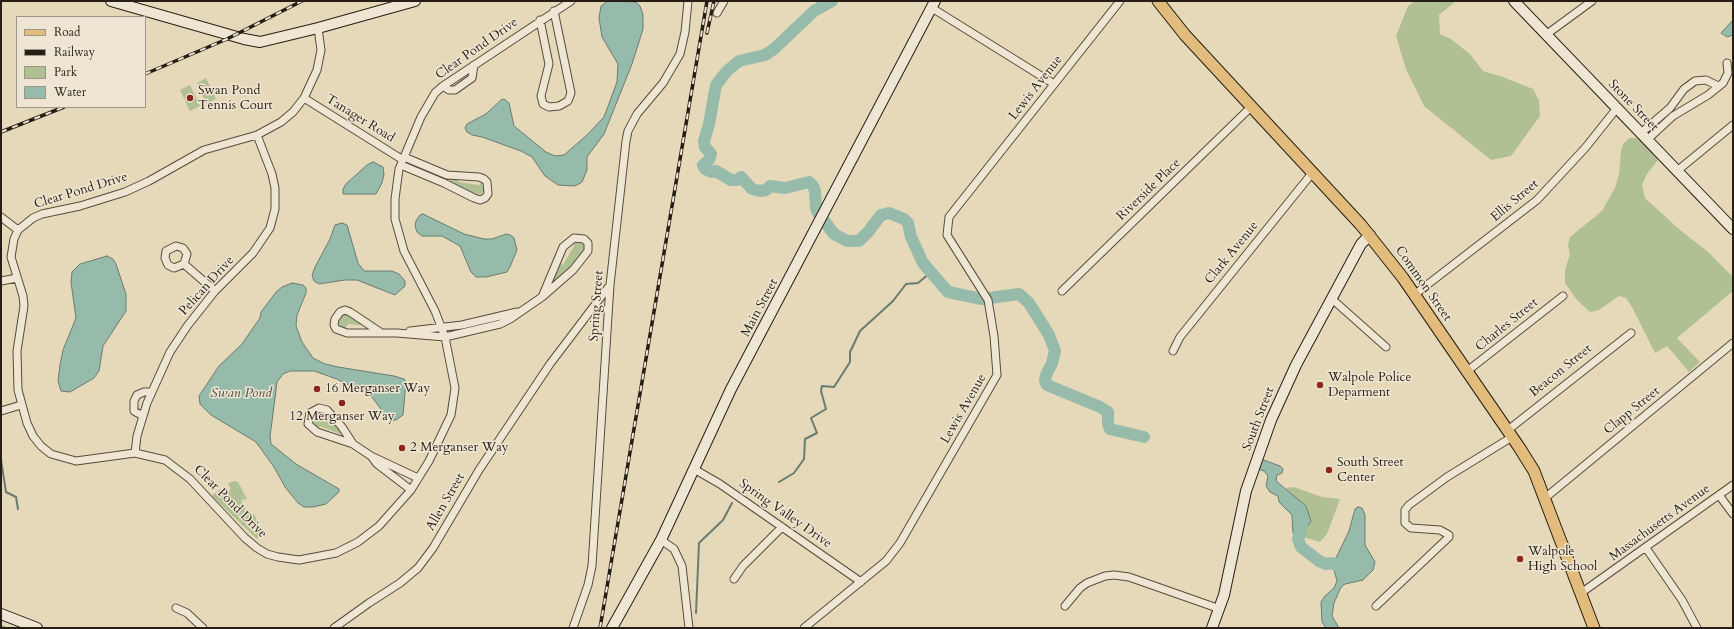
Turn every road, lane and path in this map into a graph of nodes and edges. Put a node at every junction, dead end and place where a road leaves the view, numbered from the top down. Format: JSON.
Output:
{"nodes":[{"id":1,"x":111,"y":1,"type":"edge"},
{"id":2,"x":414,"y":1,"type":"edge"},
{"id":3,"x":571,"y":1,"type":"edge"},
{"id":4,"x":688,"y":1,"type":"edge"},
{"id":5,"x":724,"y":1,"type":"edge"},
{"id":6,"x":1120,"y":1,"type":"edge"},
{"id":7,"x":1158,"y":1,"type":"edge"},
{"id":8,"x":1514,"y":1,"type":"edge"},
{"id":9,"x":1592,"y":1,"type":"edge"},
{"id":10,"x":933,"y":4,"type":"edge"},
{"id":11,"x":554,"y":11,"type":"junction"},
{"id":12,"x":717,"y":13,"type":"dead end"},
{"id":13,"x":540,"y":20,"type":"junction"},
{"id":14,"x":318,"y":28,"type":"junction"},
{"id":15,"x":1547,"y":34,"type":"junction"},
{"id":16,"x":1727,"y":62,"type":"dead end"},
{"id":17,"x":1054,"y":84,"type":"junction"},
{"id":18,"x":1718,"y":86,"type":"junction"},
{"id":19,"x":304,"y":98,"type":"junction"},
{"id":20,"x":1674,"y":103,"type":"junction"},
{"id":21,"x":1252,"y":106,"type":"junction"},
{"id":22,"x":1617,"y":108,"type":"junction"},
{"id":23,"x":1681,"y":110,"type":"junction"},
{"id":24,"x":1733,"y":125,"type":"edge"},
{"id":25,"x":257,"y":135,"type":"junction"},
{"id":26,"x":1644,"y":136,"type":"junction"},
{"id":27,"x":403,"y":161,"type":"junction"},
{"id":28,"x":1677,"y":171,"type":"junction"},
{"id":29,"x":1313,"y":172,"type":"junction"},
{"id":30,"x":447,"y":175,"type":"junction"},
{"id":31,"x":444,"y":183,"type":"junction"},
{"id":32,"x":1,"y":216,"type":"edge"},
{"id":33,"x":1733,"y":229,"type":"edge"},
{"id":34,"x":18,"y":230,"type":"junction"},
{"id":35,"x":1370,"y":235,"type":"junction"},
{"id":36,"x":184,"y":264,"type":"dead end"},
{"id":37,"x":16,"y":278,"type":"junction"},
{"id":38,"x":1,"y":281,"type":"edge"},
{"id":39,"x":610,"y":285,"type":"junction"},
{"id":40,"x":215,"y":292,"type":"junction"},
{"id":41,"x":1062,"y":292,"type":"dead end"},
{"id":42,"x":1414,"y":295,"type":"junction"},
{"id":43,"x":1563,"y":296,"type":"dead end"},
{"id":44,"x":542,"y":297,"type":"junction"},
{"id":45,"x":1332,"y":299,"type":"junction"},
{"id":46,"x":522,"y":311,"type":"junction"},
{"id":47,"x":442,"y":328,"type":"junction"},
{"id":48,"x":380,"y":332,"type":"junction"},
{"id":49,"x":397,"y":332,"type":"junction"},
{"id":50,"x":1631,"y":332,"type":"dead end"},
{"id":51,"x":445,"y":337,"type":"junction"},
{"id":52,"x":1733,"y":343,"type":"edge"},
{"id":53,"x":1386,"y":347,"type":"dead end"},
{"id":54,"x":1173,"y":351,"type":"dead end"},
{"id":55,"x":1466,"y":372,"type":"junction"},
{"id":56,"x":151,"y":392,"type":"junction"},
{"id":57,"x":21,"y":404,"type":"junction"},
{"id":58,"x":1,"y":411,"type":"edge"},
{"id":59,"x":143,"y":416,"type":"junction"},
{"id":60,"x":1510,"y":433,"type":"junction"},
{"id":61,"x":353,"y":444,"type":"junction"},
{"id":62,"x":135,"y":453,"type":"junction"},
{"id":63,"x":372,"y":456,"type":"junction"},
{"id":64,"x":694,"y":469,"type":"junction"},
{"id":65,"x":418,"y":478,"type":"junction"},
{"id":66,"x":1733,"y":485,"type":"edge"},
{"id":67,"x":411,"y":490,"type":"junction"},
{"id":68,"x":1719,"y":495,"type":"junction"},
{"id":69,"x":1545,"y":498,"type":"junction"},
{"id":70,"x":1733,"y":514,"type":"edge"},
{"id":71,"x":782,"y":527,"type":"junction"},
{"id":72,"x":660,"y":540,"type":"junction"},
{"id":73,"x":1646,"y":548,"type":"junction"},
{"id":74,"x":734,"y":579,"type":"dead end"},
{"id":75,"x":860,"y":582,"type":"junction"},
{"id":76,"x":1581,"y":593,"type":"junction"},
{"id":77,"x":1065,"y":606,"type":"dead end"},
{"id":78,"x":1376,"y":606,"type":"dead end"},
{"id":79,"x":176,"y":608,"type":"dead end"},
{"id":80,"x":1220,"y":610,"type":"junction"},
{"id":81,"x":1,"y":614,"type":"edge"},
{"id":82,"x":37,"y":628,"type":"edge"},
{"id":83,"x":203,"y":628,"type":"edge"},
{"id":84,"x":334,"y":628,"type":"edge"},
{"id":85,"x":573,"y":628,"type":"edge"},
{"id":86,"x":612,"y":628,"type":"edge"},
{"id":87,"x":689,"y":628,"type":"edge"},
{"id":88,"x":804,"y":628,"type":"edge"},
{"id":89,"x":1212,"y":628,"type":"edge"},
{"id":90,"x":1594,"y":628,"type":"edge"},
{"id":91,"x":1697,"y":628,"type":"edge"}],
"edges":[{"from":1,"to":14,"type":"street"},
{"from":2,"to":14,"type":"street"},
{"from":3,"to":11,"type":"street","name":"Clear Pond Drive"},
{"from":4,"to":39,"type":"street","name":"Spring Street"},
{"from":5,"to":12,"type":"street"},
{"from":6,"to":17,"type":"street","name":"Lewis Avenue"},
{"from":7,"to":21,"type":"main road","name":"Common Street"},
{"from":8,"to":15,"type":"street","name":"Stone Street"},
{"from":9,"to":15,"type":"street"},
{"from":10,"to":17,"type":"street"},
{"from":10,"to":64,"type":"street","name":"Main Street"},
{"from":11,"to":13,"type":"street","name":"Clear Pond Drive"},
{"from":11,"to":13,"type":"street"},
{"from":13,"to":27,"type":"street","name":"Clear Pond Drive"},
{"from":14,"to":19,"type":"street","name":"Clear Pond Drive"},
{"from":15,"to":22,"type":"street","name":"Stone Street"},
{"from":16,"to":18,"type":"street"},
{"from":17,"to":75,"type":"street","name":"Lewis Avenue"},
{"from":18,"to":20,"type":"street"},
{"from":18,"to":23,"type":"street"},
{"from":19,"to":25,"type":"street","name":"Clear Pond Drive"},
{"from":19,"to":27,"type":"street","name":"Tanager Road"},
{"from":20,"to":23,"type":"street"},
{"from":20,"to":26,"type":"street"},
{"from":21,"to":29,"type":"main road","name":"Common Street"},
{"from":21,"to":41,"type":"street","name":"Riverside Place"},
{"from":22,"to":26,"type":"street","name":"Stone Street"},
{"from":22,"to":42,"type":"street","name":"Ellis Street"},
{"from":23,"to":26,"type":"street"},
{"from":24,"to":28,"type":"street"},
{"from":25,"to":34,"type":"street","name":"Clear Pond Drive"},
{"from":25,"to":40,"type":"street","name":"Pelican Drive"},
{"from":26,"to":28,"type":"street","name":"Stone Street"},
{"from":27,"to":30,"type":"street"},
{"from":27,"to":31,"type":"street"},
{"from":27,"to":47,"type":"street","name":"Clear Pond Drive"},
{"from":28,"to":33,"type":"street","name":"Stone Street"},
{"from":29,"to":35,"type":"main road","name":"Common Street"},
{"from":29,"to":54,"type":"street","name":"Clark Avenue"},
{"from":30,"to":31,"type":"street"},
{"from":30,"to":31,"type":"street"},
{"from":32,"to":34,"type":"street"},
{"from":34,"to":37,"type":"street","name":"Clear Pond Drive"},
{"from":35,"to":42,"type":"main road","name":"Common Street"},
{"from":35,"to":45,"type":"street","name":"South Street"},
{"from":36,"to":40,"type":"street"},
{"from":37,"to":38,"type":"street"},
{"from":37,"to":57,"type":"street","name":"Clear Pond Drive"},
{"from":39,"to":84,"type":"street","name":"Allen Street"},
{"from":39,"to":85,"type":"street","name":"Spring Street"},
{"from":40,"to":56,"type":"street","name":"Pelican Drive"},
{"from":42,"to":55,"type":"main road","name":"Common Street"},
{"from":43,"to":55,"type":"street","name":"Charles Street"},
{"from":44,"to":44,"type":"street"},
{"from":44,"to":46,"type":"street"},
{"from":45,"to":53,"type":"street"},
{"from":45,"to":80,"type":"street","name":"South Street"},
{"from":46,"to":47,"type":"street"},
{"from":46,"to":51,"type":"street"},
{"from":47,"to":49,"type":"street"},
{"from":47,"to":51,"type":"street","name":"Clear Pond Drive"},
{"from":48,"to":48,"type":"street"},
{"from":48,"to":49,"type":"street"},
{"from":49,"to":51,"type":"street"},
{"from":50,"to":60,"type":"street","name":"Beacon Street"},
{"from":51,"to":65,"type":"street","name":"Clear Pond Drive"},
{"from":52,"to":69,"type":"street","name":"Clapp Street"},
{"from":55,"to":60,"type":"main road","name":"Common Street"},
{"from":56,"to":59,"type":"street","name":"Pelican Drive"},
{"from":56,"to":59,"type":"street"},
{"from":57,"to":58,"type":"street"},
{"from":57,"to":62,"type":"street","name":"Clear Pond Drive"},
{"from":59,"to":62,"type":"street","name":"Pelican Drive"},
{"from":60,"to":69,"type":"main road","name":"Common Street"},
{"from":60,"to":78,"type":"street","name":"Beacon Street"},
{"from":61,"to":61,"type":"street"},
{"from":61,"to":63,"type":"street"},
{"from":62,"to":67,"type":"street","name":"Clear Pond Drive"},
{"from":63,"to":65,"type":"street"},
{"from":63,"to":67,"type":"street"},
{"from":64,"to":71,"type":"street","name":"Spring Valley Drive"},
{"from":64,"to":72,"type":"street","name":"Main Street"},
{"from":65,"to":67,"type":"street","name":"Clear Pond Drive"},
{"from":66,"to":68,"type":"street","name":"Massachusetts Avenue"},
{"from":68,"to":70,"type":"street"},
{"from":68,"to":73,"type":"street","name":"Massachusetts Avenue"},
{"from":69,"to":76,"type":"main road","name":"Common Street"},
{"from":71,"to":74,"type":"street"},
{"from":71,"to":75,"type":"street","name":"Spring Valley Drive"},
{"from":72,"to":86,"type":"street","name":"Main Street"},
{"from":72,"to":87,"type":"street"},
{"from":73,"to":76,"type":"street","name":"Massachusetts Avenue"},
{"from":73,"to":91,"type":"street"},
{"from":75,"to":88,"type":"street","name":"Lewis Avenue"},
{"from":76,"to":90,"type":"main road","name":"Common Street"},
{"from":77,"to":80,"type":"street"},
{"from":79,"to":83,"type":"street"},
{"from":80,"to":89,"type":"street","name":"South Street"},
{"from":81,"to":82,"type":"street"}]}
